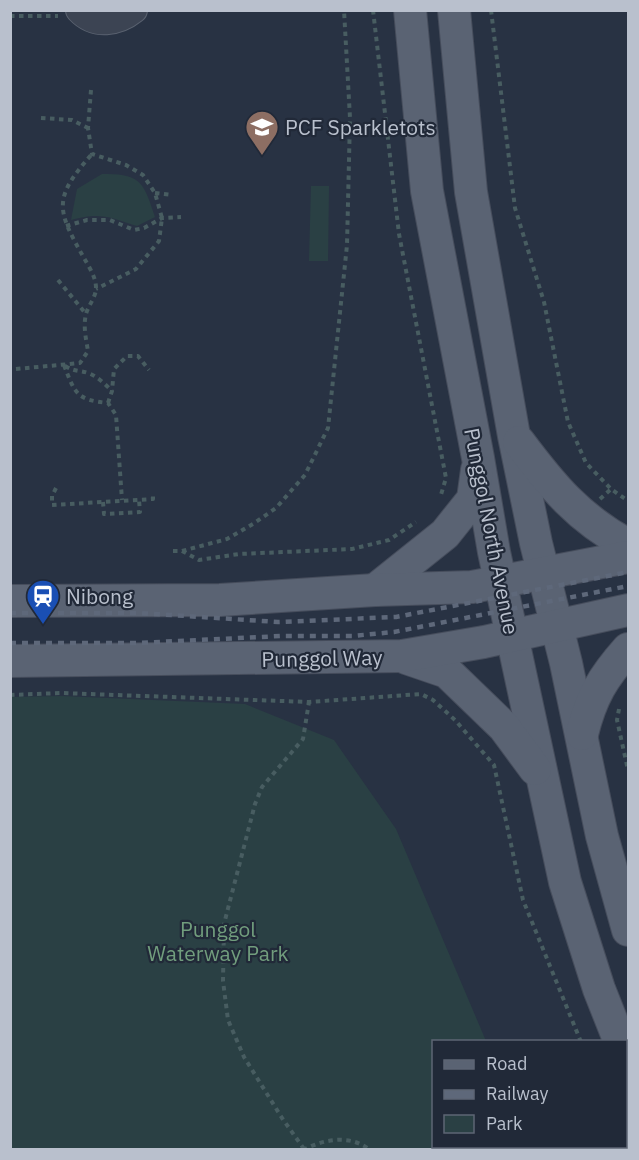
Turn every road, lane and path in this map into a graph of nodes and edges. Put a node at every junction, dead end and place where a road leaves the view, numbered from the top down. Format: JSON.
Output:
{"nodes":[{"id":1,"x":79,"y":10,"type":"edge"},
{"id":2,"x":134,"y":10,"type":"edge"},
{"id":3,"x":344,"y":10,"type":"edge"},
{"id":4,"x":373,"y":10,"type":"edge"},
{"id":5,"x":410,"y":10,"type":"edge"},
{"id":6,"x":454,"y":10,"type":"edge"},
{"id":7,"x":490,"y":10,"type":"edge"},
{"id":8,"x":91,"y":90,"type":"dead end"},
{"id":9,"x":41,"y":118,"type":"dead end"},
{"id":10,"x":88,"y":128,"type":"junction"},
{"id":11,"x":92,"y":154,"type":"junction"},
{"id":12,"x":155,"y":193,"type":"junction"},
{"id":13,"x":172,"y":195,"type":"dead end"},
{"id":14,"x":181,"y":217,"type":"dead end"},
{"id":15,"x":162,"y":218,"type":"junction"},
{"id":16,"x":66,"y":225,"type":"junction"},
{"id":17,"x":58,"y":280,"type":"dead end"},
{"id":18,"x":96,"y":289,"type":"junction"},
{"id":19,"x":86,"y":315,"type":"junction"},
{"id":20,"x":64,"y":365,"type":"junction"},
{"id":21,"x":16,"y":369,"type":"dead end"},
{"id":22,"x":149,"y":370,"type":"dead end"},
{"id":23,"x":112,"y":391,"type":"junction"},
{"id":24,"x":108,"y":403,"type":"junction"},
{"id":25,"x":514,"y":436,"type":"junction"},
{"id":26,"x":478,"y":458,"type":"junction"},
{"id":27,"x":56,"y":488,"type":"dead end"},
{"id":28,"x":153,"y":493,"type":"dead end"},
{"id":29,"x":122,"y":500,"type":"junction"},
{"id":30,"x":139,"y":500,"type":"junction"},
{"id":31,"x":628,"y":501,"type":"edge"},
{"id":32,"x":103,"y":502,"type":"dead end"},
{"id":33,"x":433,"y":506,"type":"dead end"},
{"id":34,"x":417,"y":520,"type":"dead end"},
{"id":35,"x":628,"y":544,"type":"edge"},
{"id":36,"x":173,"y":551,"type":"dead end"},
{"id":37,"x":182,"y":551,"type":"junction"},
{"id":38,"x":628,"y":557,"type":"edge"},
{"id":39,"x":543,"y":573,"type":"junction"},
{"id":40,"x":500,"y":582,"type":"junction"},
{"id":41,"x":375,"y":590,"type":"junction"},
{"id":42,"x":10,"y":601,"type":"edge"},
{"id":43,"x":628,"y":610,"type":"edge"},
{"id":44,"x":557,"y":626,"type":"junction"},
{"id":45,"x":512,"y":636,"type":"junction"},
{"id":46,"x":628,"y":649,"type":"edge"},
{"id":47,"x":402,"y":656,"type":"junction"},
{"id":48,"x":10,"y":661,"type":"edge"},
{"id":49,"x":10,"y":695,"type":"edge"},
{"id":50,"x":309,"y":702,"type":"junction"},
{"id":51,"x":619,"y":705,"type":"dead end"},
{"id":52,"x":582,"y":738,"type":"junction"},
{"id":53,"x":628,"y":770,"type":"edge"},
{"id":54,"x":541,"y":777,"type":"junction"},
{"id":55,"x":628,"y":930,"type":"edge"},
{"id":56,"x":580,"y":1040,"type":"edge"},
{"id":57,"x":620,"y":1040,"type":"edge"},
{"id":58,"x":304,"y":1149,"type":"edge"},
{"id":59,"x":370,"y":1149,"type":"edge"}],
"edges":[{"from":1,"to":2,"type":"street"},
{"from":3,"to":37,"type":"path"},
{"from":4,"to":33,"type":"path"},
{"from":5,"to":26,"type":"main road","name":"Punggol North Avenue"},
{"from":6,"to":25,"type":"main road","name":"Punggol North Avenue"},
{"from":7,"to":31,"type":"path"},
{"from":8,"to":10,"type":"path"},
{"from":9,"to":10,"type":"path"},
{"from":10,"to":11,"type":"path"},
{"from":11,"to":12,"type":"path"},
{"from":11,"to":16,"type":"path"},
{"from":12,"to":13,"type":"path"},
{"from":12,"to":15,"type":"path"},
{"from":14,"to":15,"type":"path"},
{"from":15,"to":16,"type":"path"},
{"from":15,"to":18,"type":"path"},
{"from":16,"to":18,"type":"path"},
{"from":17,"to":19,"type":"path"},
{"from":18,"to":19,"type":"path"},
{"from":19,"to":20,"type":"path"},
{"from":20,"to":21,"type":"path"},
{"from":20,"to":23,"type":"path"},
{"from":20,"to":24,"type":"path"},
{"from":22,"to":23,"type":"path"},
{"from":23,"to":24,"type":"path"},
{"from":24,"to":29,"type":"path"},
{"from":25,"to":35,"type":"main road"},
{"from":25,"to":39,"type":"main road","name":"Punggol North Avenue"},
{"from":26,"to":40,"type":"main road","name":"Punggol North Avenue"},
{"from":26,"to":41,"type":"main road"},
{"from":27,"to":29,"type":"path"},
{"from":28,"to":30,"type":"path"},
{"from":29,"to":30,"type":"path"},
{"from":30,"to":32,"type":"path"},
{"from":34,"to":37,"type":"path"},
{"from":36,"to":37,"type":"path"},
{"from":38,"to":39,"type":"main road"},
{"from":39,"to":40,"type":"main road"},
{"from":39,"to":44,"type":"main road","name":"Punggol North Avenue"},
{"from":40,"to":41,"type":"main road"},
{"from":40,"to":45,"type":"main road","name":"Punggol North Avenue"},
{"from":41,"to":42,"type":"main road"},
{"from":43,"to":44,"type":"main road","name":"Punggol Way"},
{"from":44,"to":45,"type":"main road","name":"Punggol Way"},
{"from":44,"to":52,"type":"main road","name":"Punggol North Avenue"},
{"from":45,"to":47,"type":"main road","name":"Punggol Way"},
{"from":45,"to":54,"type":"main road","name":"Punggol North Avenue"},
{"from":46,"to":52,"type":"main road"},
{"from":47,"to":48,"type":"main road","name":"Punggol Way"},
{"from":47,"to":54,"type":"main road"},
{"from":49,"to":50,"type":"path"},
{"from":50,"to":56,"type":"path"},
{"from":50,"to":58,"type":"path"},
{"from":51,"to":53,"type":"path"},
{"from":52,"to":55,"type":"main road","name":"Punggol North Avenue"},
{"from":54,"to":57,"type":"main road","name":"Punggol North Avenue"},
{"from":58,"to":59,"type":"path"}]}
